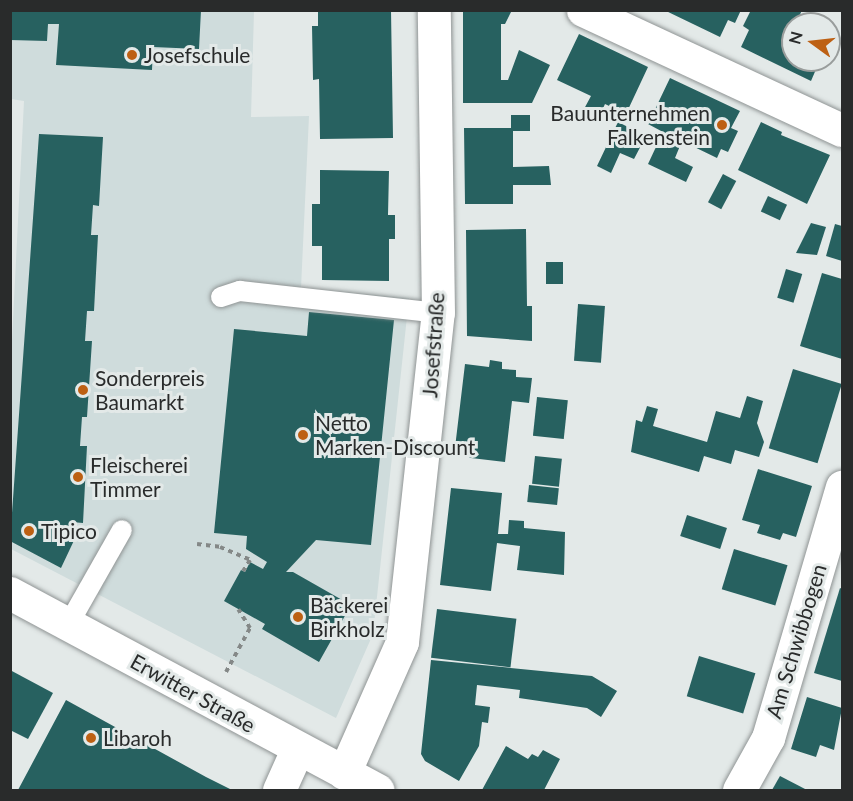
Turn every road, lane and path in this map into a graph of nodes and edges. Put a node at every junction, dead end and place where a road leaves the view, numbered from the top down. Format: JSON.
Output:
{"nodes":[{"id":1,"x":434,"y":10,"type":"edge"},
{"id":2,"x":583,"y":10,"type":"edge"},
{"id":3,"x":843,"y":130,"type":"edge"},
{"id":4,"x":221,"y":297,"type":"dead end"},
{"id":5,"x":438,"y":313,"type":"junction"},
{"id":6,"x":843,"y":487,"type":"edge"},
{"id":7,"x":122,"y":530,"type":"dead end"},
{"id":8,"x":197,"y":544,"type":"dead end"},
{"id":9,"x":243,"y":571,"type":"dead end"},
{"id":10,"x":10,"y":593,"type":"edge"},
{"id":11,"x":238,"y":609,"type":"dead end"},
{"id":12,"x":68,"y":625,"type":"junction"},
{"id":13,"x":210,"y":702,"type":"junction"},
{"id":14,"x":297,"y":750,"type":"junction"},
{"id":15,"x":344,"y":773,"type":"junction"},
{"id":16,"x":279,"y":790,"type":"edge"},
{"id":17,"x":377,"y":790,"type":"edge"},
{"id":18,"x":740,"y":790,"type":"edge"}],
"edges":[{"from":1,"to":5,"type":"street","name":"Josefstraße"},
{"from":2,"to":3,"type":"street"},
{"from":4,"to":5,"type":"lane"},
{"from":5,"to":15,"type":"street","name":"Josefstraße"},
{"from":6,"to":18,"type":"street","name":"Am Schwibbogen"},
{"from":7,"to":12,"type":"lane"},
{"from":8,"to":9,"type":"path"},
{"from":10,"to":12,"type":"street","name":"Erwitter Straße"},
{"from":11,"to":13,"type":"path"},
{"from":12,"to":13,"type":"street","name":"Erwitter Straße"},
{"from":13,"to":14,"type":"street","name":"Erwitter Straße"},
{"from":14,"to":15,"type":"street","name":"Erwitter Straße"},
{"from":14,"to":16,"type":"street"},
{"from":15,"to":17,"type":"street","name":"Erwitter Straße"}]}
